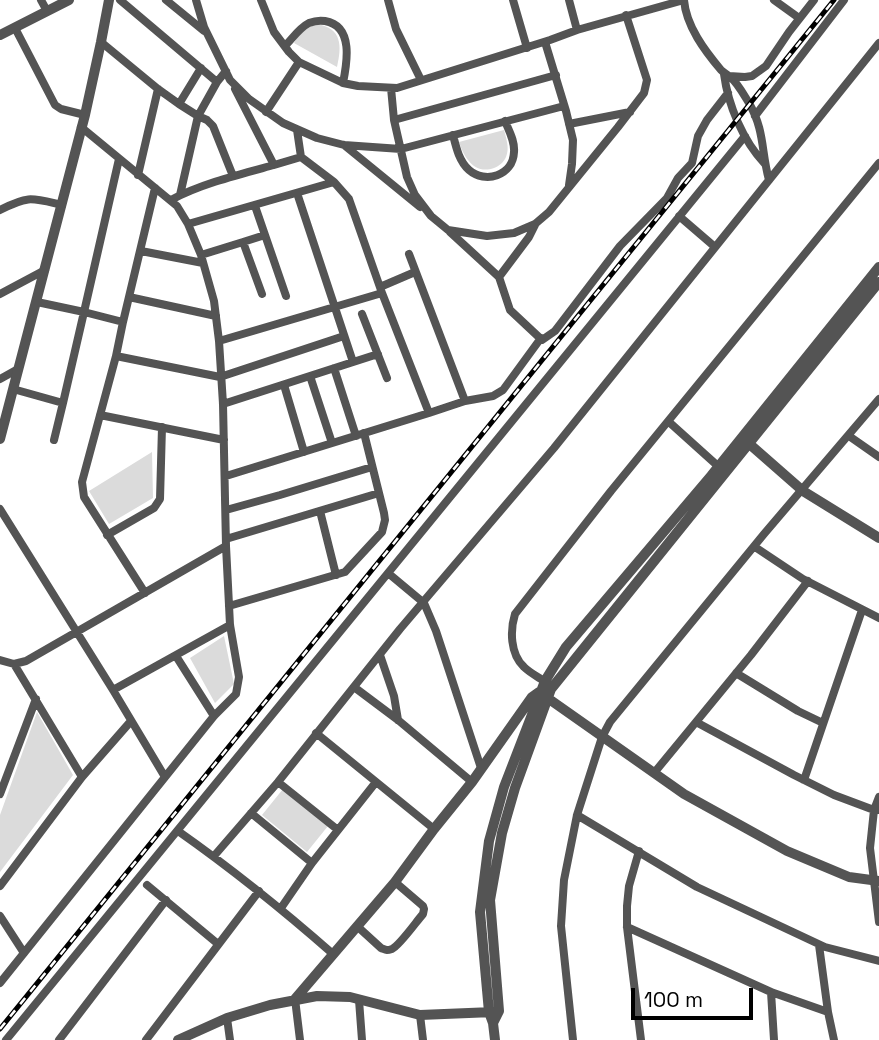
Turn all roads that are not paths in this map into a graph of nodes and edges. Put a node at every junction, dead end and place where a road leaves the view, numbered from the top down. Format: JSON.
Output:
{"nodes":[{"id":1,"x":41,"y":0,"type":"edge"},
{"id":2,"x":69,"y":0,"type":"edge"},
{"id":3,"x":108,"y":0,"type":"edge"},
{"id":4,"x":120,"y":0,"type":"edge"},
{"id":5,"x":166,"y":0,"type":"edge"},
{"id":6,"x":196,"y":0,"type":"edge"},
{"id":7,"x":261,"y":0,"type":"edge"},
{"id":8,"x":388,"y":0,"type":"edge"},
{"id":9,"x":513,"y":0,"type":"edge"},
{"id":10,"x":569,"y":0,"type":"edge"},
{"id":11,"x":684,"y":0,"type":"edge"},
{"id":12,"x":774,"y":0,"type":"edge"},
{"id":13,"x":814,"y":0,"type":"edge"},
{"id":14,"x":844,"y":0,"type":"edge"},
{"id":15,"x":47,"y":12,"type":"junction"},
{"id":16,"x":626,"y":15,"type":"junction"},
{"id":17,"x":799,"y":18,"type":"junction"},
{"id":18,"x":15,"y":28,"type":"junction"},
{"id":19,"x":577,"y":30,"type":"junction"},
{"id":20,"x":206,"y":33,"type":"junction"},
{"id":21,"x":0,"y":35,"type":"edge"},
{"id":22,"x":101,"y":42,"type":"junction"},
{"id":23,"x":545,"y":42,"type":"junction"},
{"id":24,"x":879,"y":43,"type":"edge"},
{"id":25,"x":285,"y":46,"type":"junction"},
{"id":26,"x":527,"y":47,"type":"junction"},
{"id":27,"x":299,"y":62,"type":"junction"},
{"id":28,"x":201,"y":68,"type":"junction"},
{"id":29,"x":226,"y":71,"type":"junction"},
{"id":30,"x":556,"y":75,"type":"junction"},
{"id":31,"x":727,"y":75,"type":"junction"},
{"id":32,"x":230,"y":80,"type":"junction"},
{"id":33,"x":421,"y":80,"type":"junction"},
{"id":34,"x":217,"y":82,"type":"junction"},
{"id":35,"x":344,"y":83,"type":"junction"},
{"id":36,"x":391,"y":88,"type":"junction"},
{"id":37,"x":158,"y":89,"type":"junction"},
{"id":38,"x":728,"y":93,"type":"junction"},
{"id":39,"x":179,"y":104,"type":"junction"},
{"id":40,"x":564,"y":106,"type":"junction"},
{"id":41,"x":266,"y":112,"type":"junction"},
{"id":42,"x":630,"y":112,"type":"junction"},
{"id":43,"x":85,"y":115,"type":"junction"},
{"id":44,"x":198,"y":116,"type":"junction"},
{"id":45,"x":755,"y":116,"type":"junction"},
{"id":46,"x":394,"y":120,"type":"junction"},
{"id":47,"x":505,"y":121,"type":"junction"},
{"id":48,"x":569,"y":124,"type":"junction"},
{"id":49,"x":81,"y":127,"type":"junction"},
{"id":50,"x":297,"y":130,"type":"junction"},
{"id":51,"x":453,"y":135,"type":"junction"},
{"id":52,"x":745,"y":136,"type":"junction"},
{"id":53,"x":344,"y":145,"type":"junction"},
{"id":54,"x":401,"y":149,"type":"junction"},
{"id":55,"x":301,"y":157,"type":"junction"},
{"id":56,"x":119,"y":159,"type":"junction"},
{"id":57,"x":879,"y":163,"type":"edge"},
{"id":58,"x":765,"y":164,"type":"junction"},
{"id":59,"x":274,"y":165,"type":"junction"},
{"id":60,"x":138,"y":175,"type":"junction"},
{"id":61,"x":233,"y":176,"type":"junction"},
{"id":62,"x":769,"y":180,"type":"junction"},
{"id":63,"x":334,"y":182,"type":"junction"},
{"id":64,"x":569,"y":185,"type":"junction"},
{"id":65,"x":155,"y":188,"type":"junction"},
{"id":66,"x":297,"y":193,"type":"junction"},
{"id":67,"x":180,"y":195,"type":"junction"},
{"id":68,"x":171,"y":200,"type":"junction"},
{"id":69,"x":62,"y":205,"type":"junction"},
{"id":70,"x":255,"y":206,"type":"junction"},
{"id":71,"x":0,"y":210,"type":"edge"},
{"id":72,"x":431,"y":216,"type":"junction"},
{"id":73,"x":679,"y":216,"type":"junction"},
{"id":74,"x":535,"y":224,"type":"junction"},
{"id":75,"x":188,"y":225,"type":"junction"},
{"id":76,"x":448,"y":230,"type":"junction"},
{"id":77,"x":265,"y":235,"type":"junction"},
{"id":78,"x":243,"y":242,"type":"junction"},
{"id":79,"x":715,"y":247,"type":"junction"},
{"id":80,"x":141,"y":251,"type":"junction"},
{"id":81,"x":409,"y":254,"type":"dead end"},
{"id":82,"x":202,"y":259,"type":"junction"},
{"id":83,"x":879,"y":267,"type":"edge"},
{"id":84,"x":45,"y":270,"type":"junction"},
{"id":85,"x":415,"y":272,"type":"junction"},
{"id":86,"x":499,"y":277,"type":"junction"},
{"id":87,"x":879,"y":282,"type":"edge"},
{"id":88,"x":381,"y":290,"type":"junction"},
{"id":89,"x":0,"y":293,"type":"edge"},
{"id":90,"x":262,"y":294,"type":"dead end"},
{"id":91,"x":286,"y":296,"type":"dead end"},
{"id":92,"x":129,"y":297,"type":"junction"},
{"id":93,"x":37,"y":302,"type":"junction"},
{"id":94,"x":334,"y":307,"type":"junction"},
{"id":95,"x":84,"y":312,"type":"junction"},
{"id":96,"x":362,"y":314,"type":"dead end"},
{"id":97,"x":216,"y":316,"type":"junction"},
{"id":98,"x":123,"y":321,"type":"junction"},
{"id":99,"x":344,"y":337,"type":"junction"},
{"id":100,"x":541,"y":338,"type":"junction"},
{"id":101,"x":219,"y":341,"type":"junction"},
{"id":102,"x":378,"y":354,"type":"junction"},
{"id":103,"x":116,"y":356,"type":"junction"},
{"id":104,"x":353,"y":362,"type":"junction"},
{"id":105,"x":334,"y":368,"type":"junction"},
{"id":106,"x":18,"y":369,"type":"junction"},
{"id":107,"x":310,"y":376,"type":"junction"},
{"id":108,"x":220,"y":377,"type":"junction"},
{"id":109,"x":387,"y":378,"type":"dead end"},
{"id":110,"x":0,"y":379,"type":"edge"},
{"id":111,"x":284,"y":385,"type":"junction"},
{"id":112,"x":13,"y":389,"type":"junction"},
{"id":113,"x":879,"y":399,"type":"edge"},
{"id":114,"x":465,"y":401,"type":"junction"},
{"id":115,"x":63,"y":403,"type":"junction"},
{"id":116,"x":223,"y":404,"type":"junction"},
{"id":117,"x":429,"y":413,"type":"junction"},
{"id":118,"x":100,"y":415,"type":"junction"},
{"id":119,"x":669,"y":422,"type":"junction"},
{"id":120,"x":162,"y":427,"type":"junction"},
{"id":121,"x":360,"y":434,"type":"junction"},
{"id":122,"x":849,"y":436,"type":"junction"},
{"id":123,"x":0,"y":439,"type":"edge"},
{"id":124,"x":54,"y":440,"type":"dead end"},
{"id":125,"x":224,"y":440,"type":"junction"},
{"id":126,"x":746,"y":441,"type":"junction"},
{"id":127,"x":332,"y":443,"type":"junction"},
{"id":128,"x":304,"y":452,"type":"junction"},
{"id":129,"x":879,"y":457,"type":"edge"},
{"id":130,"x":372,"y":467,"type":"junction"},
{"id":131,"x":719,"y":467,"type":"junction"},
{"id":132,"x":226,"y":476,"type":"junction"},
{"id":133,"x":803,"y":491,"type":"junction"},
{"id":134,"x":379,"y":492,"type":"junction"},
{"id":135,"x":0,"y":509,"type":"edge"},
{"id":136,"x":226,"y":510,"type":"junction"},
{"id":137,"x":320,"y":510,"type":"junction"},
{"id":138,"x":107,"y":535,"type":"junction"},
{"id":139,"x":879,"y":538,"type":"edge"},
{"id":140,"x":226,"y":543,"type":"junction"},
{"id":141,"x":755,"y":547,"type":"junction"},
{"id":142,"x":388,"y":573,"type":"junction"},
{"id":143,"x":336,"y":575,"type":"junction"},
{"id":144,"x":808,"y":582,"type":"junction"},
{"id":145,"x":145,"y":593,"type":"junction"},
{"id":146,"x":424,"y":603,"type":"junction"},
{"id":147,"x":229,"y":606,"type":"junction"},
{"id":148,"x":862,"y":610,"type":"junction"},
{"id":149,"x":879,"y":618,"type":"edge"},
{"id":150,"x":230,"y":625,"type":"junction"},
{"id":151,"x":76,"y":632,"type":"junction"},
{"id":152,"x":380,"y":655,"type":"junction"},
{"id":153,"x":176,"y":656,"type":"junction"},
{"id":154,"x":0,"y":660,"type":"edge"},
{"id":155,"x":14,"y":664,"type":"junction"},
{"id":156,"x":736,"y":673,"type":"junction"},
{"id":157,"x":549,"y":684,"type":"junction"},
{"id":158,"x":354,"y":687,"type":"junction"},
{"id":159,"x":113,"y":690,"type":"junction"},
{"id":160,"x":543,"y":695,"type":"junction"},
{"id":161,"x":36,"y":699,"type":"junction"},
{"id":162,"x":214,"y":716,"type":"junction"},
{"id":163,"x":398,"y":720,"type":"junction"},
{"id":164,"x":131,"y":721,"type":"junction"},
{"id":165,"x":695,"y":722,"type":"junction"},
{"id":166,"x":823,"y":723,"type":"junction"},
{"id":167,"x":316,"y":733,"type":"junction"},
{"id":168,"x":602,"y":737,"type":"junction"},
{"id":169,"x":481,"y":768,"type":"junction"},
{"id":170,"x":654,"y":774,"type":"junction"},
{"id":171,"x":82,"y":777,"type":"junction"},
{"id":172,"x":165,"y":777,"type":"junction"},
{"id":173,"x":804,"y":780,"type":"junction"},
{"id":174,"x":278,"y":782,"type":"junction"},
{"id":175,"x":376,"y":782,"type":"junction"},
{"id":176,"x":472,"y":782,"type":"junction"},
{"id":177,"x":0,"y":794,"type":"edge"},
{"id":178,"x":879,"y":797,"type":"edge"},
{"id":179,"x":877,"y":810,"type":"edge"},
{"id":180,"x":251,"y":813,"type":"junction"},
{"id":181,"x":577,"y":815,"type":"junction"},
{"id":182,"x":434,"y":829,"type":"junction"},
{"id":183,"x":338,"y":830,"type":"junction"},
{"id":184,"x":178,"y":831,"type":"junction"},
{"id":185,"x":639,"y":851,"type":"junction"},
{"id":186,"x":214,"y":856,"type":"junction"},
{"id":187,"x":313,"y":863,"type":"junction"},
{"id":188,"x":877,"y":881,"type":"edge"},
{"id":189,"x":395,"y":882,"type":"junction"},
{"id":190,"x":147,"y":885,"type":"dead end"},
{"id":191,"x":0,"y":887,"type":"edge"},
{"id":192,"x":259,"y":891,"type":"junction"},
{"id":193,"x":166,"y":900,"type":"junction"},
{"id":194,"x":281,"y":908,"type":"junction"},
{"id":195,"x":0,"y":916,"type":"edge"},
{"id":196,"x":879,"y":922,"type":"edge"},
{"id":197,"x":358,"y":927,"type":"junction"},
{"id":198,"x":627,"y":927,"type":"junction"},
{"id":199,"x":218,"y":944,"type":"junction"},
{"id":200,"x":819,"y":945,"type":"junction"},
{"id":201,"x":24,"y":953,"type":"junction"},
{"id":202,"x":333,"y":954,"type":"junction"},
{"id":203,"x":879,"y":961,"type":"edge"},
{"id":204,"x":0,"y":983,"type":"edge"},
{"id":205,"x":771,"y":992,"type":"junction"},
{"id":206,"x":295,"y":999,"type":"junction"},
{"id":207,"x":359,"y":1000,"type":"junction"},
{"id":208,"x":828,"y":1012,"type":"junction"},
{"id":209,"x":420,"y":1015,"type":"junction"},
{"id":210,"x":494,"y":1016,"type":"junction"},
{"id":211,"x":227,"y":1018,"type":"junction"},
{"id":212,"x":6,"y":1040,"type":"edge"},
{"id":213,"x":59,"y":1040,"type":"edge"},
{"id":214,"x":146,"y":1040,"type":"edge"},
{"id":215,"x":178,"y":1040,"type":"edge"},
{"id":216,"x":230,"y":1040,"type":"edge"},
{"id":217,"x":300,"y":1040,"type":"edge"},
{"id":218,"x":362,"y":1040,"type":"edge"},
{"id":219,"x":423,"y":1040,"type":"edge"},
{"id":220,"x":495,"y":1040,"type":"edge"},
{"id":221,"x":573,"y":1040,"type":"edge"},
{"id":222,"x":640,"y":1040,"type":"edge"},
{"id":223,"x":774,"y":1040,"type":"edge"},
{"id":224,"x":834,"y":1040,"type":"edge"}],
"edges":[{"from":1,"to":15,"type":"street"},
{"from":2,"to":15,"type":"street"},
{"from":3,"to":22,"type":"street"},
{"from":4,"to":28,"type":"street"},
{"from":5,"to":20,"type":"street"},
{"from":6,"to":20,"type":"street"},
{"from":7,"to":25,"type":"street"},
{"from":8,"to":33,"type":"street"},
{"from":9,"to":26,"type":"street"},
{"from":10,"to":19,"type":"street"},
{"from":11,"to":16,"type":"street"},
{"from":11,"to":31,"type":"street"},
{"from":12,"to":17,"type":"street"},
{"from":13,"to":17,"type":"street"},
{"from":14,"to":45,"type":"street"},
{"from":15,"to":18,"type":"street"},
{"from":16,"to":19,"type":"street"},
{"from":16,"to":42,"type":"street"},
{"from":17,"to":31,"type":"street"},
{"from":18,"to":21,"type":"street"},
{"from":18,"to":43,"type":"street"},
{"from":19,"to":23,"type":"street"},
{"from":20,"to":29,"type":"street"},
{"from":22,"to":37,"type":"street"},
{"from":22,"to":43,"type":"street"},
{"from":23,"to":26,"type":"street"},
{"from":23,"to":30,"type":"street"},
{"from":24,"to":62,"type":"street"},
{"from":25,"to":27,"type":"street"},
{"from":25,"to":35,"type":"street"},
{"from":26,"to":33,"type":"street"},
{"from":27,"to":35,"type":"street"},
{"from":27,"to":41,"type":"street"},
{"from":28,"to":34,"type":"street"},
{"from":28,"to":39,"type":"street"},
{"from":29,"to":32,"type":"street"},
{"from":29,"to":34,"type":"street"},
{"from":30,"to":40,"type":"street"},
{"from":30,"to":46,"type":"street"},
{"from":31,"to":38,"type":"street"},
{"from":31,"to":45,"type":"street"},
{"from":32,"to":41,"type":"street"},
{"from":32,"to":59,"type":"street"},
{"from":33,"to":36,"type":"street"},
{"from":34,"to":44,"type":"street"},
{"from":35,"to":36,"type":"street"},
{"from":36,"to":46,"type":"street"},
{"from":37,"to":39,"type":"street"},
{"from":37,"to":60,"type":"street"},
{"from":38,"to":52,"type":"street"},
{"from":38,"to":100,"type":"street"},
{"from":39,"to":44,"type":"street"},
{"from":40,"to":47,"type":"street"},
{"from":40,"to":48,"type":"street"},
{"from":41,"to":50,"type":"street"},
{"from":42,"to":48,"type":"street"},
{"from":42,"to":64,"type":"street"},
{"from":43,"to":49,"type":"street"},
{"from":44,"to":61,"type":"street"},
{"from":44,"to":67,"type":"street"},
{"from":45,"to":58,"type":"street"},
{"from":46,"to":54,"type":"street"},
{"from":47,"to":51,"type":"street"},
{"from":47,"to":51,"type":"street"},
{"from":48,"to":64,"type":"street"},
{"from":49,"to":56,"type":"street"},
{"from":49,"to":69,"type":"street"},
{"from":50,"to":53,"type":"street"},
{"from":50,"to":55,"type":"street"},
{"from":51,"to":54,"type":"street"},
{"from":52,"to":58,"type":"street"},
{"from":52,"to":73,"type":"street"},
{"from":53,"to":54,"type":"street"},
{"from":53,"to":72,"type":"street"},
{"from":54,"to":72,"type":"street"},
{"from":55,"to":59,"type":"street"},
{"from":55,"to":63,"type":"street"},
{"from":56,"to":60,"type":"street"},
{"from":56,"to":95,"type":"street"},
{"from":57,"to":119,"type":"street"},
{"from":58,"to":62,"type":"street"},
{"from":59,"to":61,"type":"street"},
{"from":60,"to":65,"type":"street"},
{"from":61,"to":67,"type":"street"},
{"from":62,"to":79,"type":"street"},
{"from":63,"to":66,"type":"street"},
{"from":63,"to":88,"type":"street"},
{"from":64,"to":74,"type":"street"},
{"from":65,"to":68,"type":"street"},
{"from":65,"to":80,"type":"street"},
{"from":66,"to":70,"type":"street"},
{"from":66,"to":94,"type":"street"},
{"from":67,"to":68,"type":"street"},
{"from":68,"to":75,"type":"street"},
{"from":69,"to":71,"type":"street"},
{"from":69,"to":84,"type":"street"},
{"from":70,"to":75,"type":"street"},
{"from":70,"to":77,"type":"street"},
{"from":72,"to":76,"type":"street"},
{"from":73,"to":79,"type":"street"},
{"from":73,"to":142,"type":"street"},
{"from":74,"to":76,"type":"street"},
{"from":74,"to":86,"type":"street"},
{"from":75,"to":82,"type":"street"},
{"from":76,"to":86,"type":"street"},
{"from":77,"to":78,"type":"street"},
{"from":77,"to":91,"type":"street"},
{"from":78,"to":82,"type":"street"},
{"from":78,"to":90,"type":"street"},
{"from":79,"to":146,"type":"street"},
{"from":80,"to":82,"type":"street"},
{"from":80,"to":92,"type":"street"},
{"from":81,"to":85,"type":"street"},
{"from":82,"to":97,"type":"street"},
{"from":83,"to":126,"type":"street"},
{"from":84,"to":89,"type":"street"},
{"from":84,"to":93,"type":"street"},
{"from":85,"to":88,"type":"street"},
{"from":85,"to":114,"type":"street"},
{"from":86,"to":100,"type":"street"},
{"from":87,"to":126,"type":"street"},
{"from":88,"to":94,"type":"street"},
{"from":88,"to":117,"type":"street"},
{"from":92,"to":97,"type":"street"},
{"from":92,"to":98,"type":"street"},
{"from":93,"to":95,"type":"street"},
{"from":93,"to":106,"type":"street"},
{"from":94,"to":99,"type":"street"},
{"from":94,"to":101,"type":"street"},
{"from":95,"to":98,"type":"street"},
{"from":95,"to":115,"type":"street"},
{"from":96,"to":102,"type":"street"},
{"from":97,"to":101,"type":"street"},
{"from":98,"to":103,"type":"street"},
{"from":99,"to":104,"type":"street"},
{"from":99,"to":108,"type":"street"},
{"from":100,"to":114,"type":"street"},
{"from":101,"to":108,"type":"street"},
{"from":102,"to":104,"type":"street"},
{"from":102,"to":109,"type":"street"},
{"from":103,"to":108,"type":"street"},
{"from":103,"to":118,"type":"street"},
{"from":104,"to":105,"type":"street"},
{"from":105,"to":107,"type":"street"},
{"from":105,"to":121,"type":"street"},
{"from":106,"to":110,"type":"street"},
{"from":106,"to":112,"type":"street"},
{"from":107,"to":111,"type":"street"},
{"from":107,"to":127,"type":"street"},
{"from":108,"to":116,"type":"street"},
{"from":111,"to":116,"type":"street"},
{"from":111,"to":128,"type":"street"},
{"from":112,"to":115,"type":"street"},
{"from":112,"to":123,"type":"street"},
{"from":113,"to":122,"type":"street"},
{"from":114,"to":117,"type":"street"},
{"from":115,"to":124,"type":"street"},
{"from":116,"to":125,"type":"street"},
{"from":117,"to":121,"type":"street"},
{"from":118,"to":120,"type":"street"},
{"from":118,"to":138,"type":"street"},
{"from":119,"to":131,"type":"street"},
{"from":119,"to":157,"type":"street"},
{"from":120,"to":125,"type":"street"},
{"from":120,"to":138,"type":"street"},
{"from":121,"to":127,"type":"street"},
{"from":121,"to":130,"type":"street"},
{"from":122,"to":129,"type":"street"},
{"from":122,"to":133,"type":"street"},
{"from":125,"to":132,"type":"street"},
{"from":126,"to":131,"type":"street"},
{"from":126,"to":133,"type":"street"},
{"from":126,"to":157,"type":"street"},
{"from":127,"to":128,"type":"street"},
{"from":128,"to":132,"type":"street"},
{"from":130,"to":134,"type":"street"},
{"from":130,"to":136,"type":"street"},
{"from":131,"to":157,"type":"street"},
{"from":132,"to":136,"type":"street"},
{"from":133,"to":139,"type":"street"},
{"from":133,"to":141,"type":"street"},
{"from":134,"to":137,"type":"street"},
{"from":134,"to":143,"type":"street"},
{"from":135,"to":151,"type":"street"},
{"from":136,"to":140,"type":"street"},
{"from":137,"to":140,"type":"street"},
{"from":137,"to":143,"type":"street"},
{"from":138,"to":145,"type":"street"},
{"from":140,"to":145,"type":"street"},
{"from":140,"to":147,"type":"street"},
{"from":141,"to":144,"type":"street"},
{"from":141,"to":168,"type":"street"},
{"from":142,"to":146,"type":"street"},
{"from":142,"to":184,"type":"street"},
{"from":143,"to":147,"type":"street"},
{"from":144,"to":148,"type":"street"},
{"from":144,"to":156,"type":"street"},
{"from":145,"to":151,"type":"street"},
{"from":146,"to":152,"type":"street"},
{"from":146,"to":169,"type":"street"},
{"from":147,"to":150,"type":"street"},
{"from":148,"to":149,"type":"street"},
{"from":148,"to":166,"type":"street"},
{"from":150,"to":153,"type":"street"},
{"from":150,"to":162,"type":"street"},
{"from":151,"to":155,"type":"street"},
{"from":151,"to":159,"type":"street"},
{"from":152,"to":158,"type":"street"},
{"from":152,"to":163,"type":"street"},
{"from":153,"to":159,"type":"street"},
{"from":153,"to":162,"type":"street"},
{"from":154,"to":155,"type":"street"},
{"from":155,"to":161,"type":"street"},
{"from":156,"to":165,"type":"street"},
{"from":156,"to":166,"type":"street"},
{"from":157,"to":160,"type":"street"},
{"from":158,"to":163,"type":"street"},
{"from":158,"to":167,"type":"street"},
{"from":159,"to":164,"type":"street"},
{"from":160,"to":168,"type":"street"},
{"from":160,"to":169,"type":"street"},
{"from":160,"to":210,"type":"street"},
{"from":161,"to":171,"type":"street"},
{"from":161,"to":177,"type":"street"},
{"from":162,"to":172,"type":"street"},
{"from":163,"to":176,"type":"street"},
{"from":164,"to":171,"type":"street"},
{"from":164,"to":172,"type":"street"},
{"from":165,"to":170,"type":"street"},
{"from":165,"to":173,"type":"street"},
{"from":166,"to":173,"type":"street"},
{"from":167,"to":174,"type":"street"},
{"from":167,"to":175,"type":"street"},
{"from":168,"to":170,"type":"street"},
{"from":168,"to":181,"type":"street"},
{"from":169,"to":176,"type":"street"},
{"from":170,"to":188,"type":"street"},
{"from":171,"to":191,"type":"street"},
{"from":172,"to":201,"type":"street"},
{"from":173,"to":179,"type":"street"},
{"from":174,"to":180,"type":"street"},
{"from":174,"to":183,"type":"street"},
{"from":175,"to":182,"type":"street"},
{"from":175,"to":183,"type":"street"},
{"from":176,"to":182,"type":"street"},
{"from":178,"to":179,"type":"street"},
{"from":179,"to":188,"type":"street"},
{"from":180,"to":186,"type":"street"},
{"from":180,"to":187,"type":"street"},
{"from":181,"to":185,"type":"street"},
{"from":181,"to":221,"type":"street"},
{"from":182,"to":189,"type":"street"},
{"from":183,"to":187,"type":"street"},
{"from":184,"to":186,"type":"street"},
{"from":184,"to":212,"type":"street"},
{"from":185,"to":198,"type":"street"},
{"from":185,"to":200,"type":"street"},
{"from":186,"to":192,"type":"street"},
{"from":187,"to":194,"type":"street"},
{"from":188,"to":196,"type":"street"},
{"from":189,"to":197,"type":"street"},
{"from":189,"to":197,"type":"street"},
{"from":190,"to":193,"type":"street"},
{"from":192,"to":194,"type":"street"},
{"from":192,"to":199,"type":"street"},
{"from":193,"to":199,"type":"street"},
{"from":193,"to":213,"type":"street"},
{"from":194,"to":202,"type":"street"},
{"from":195,"to":201,"type":"street"},
{"from":197,"to":202,"type":"street"},
{"from":198,"to":205,"type":"street"},
{"from":198,"to":222,"type":"street"},
{"from":199,"to":214,"type":"street"},
{"from":200,"to":203,"type":"street"},
{"from":200,"to":208,"type":"street"},
{"from":201,"to":204,"type":"street"},
{"from":202,"to":206,"type":"street"},
{"from":205,"to":208,"type":"street"},
{"from":205,"to":223,"type":"street"},
{"from":206,"to":207,"type":"street"},
{"from":206,"to":211,"type":"street"},
{"from":206,"to":217,"type":"street"},
{"from":207,"to":209,"type":"street"},
{"from":207,"to":218,"type":"street"},
{"from":208,"to":224,"type":"street"},
{"from":209,"to":210,"type":"street"},
{"from":209,"to":219,"type":"street"},
{"from":210,"to":220,"type":"street"},
{"from":211,"to":215,"type":"street"},
{"from":211,"to":216,"type":"street"}]}
